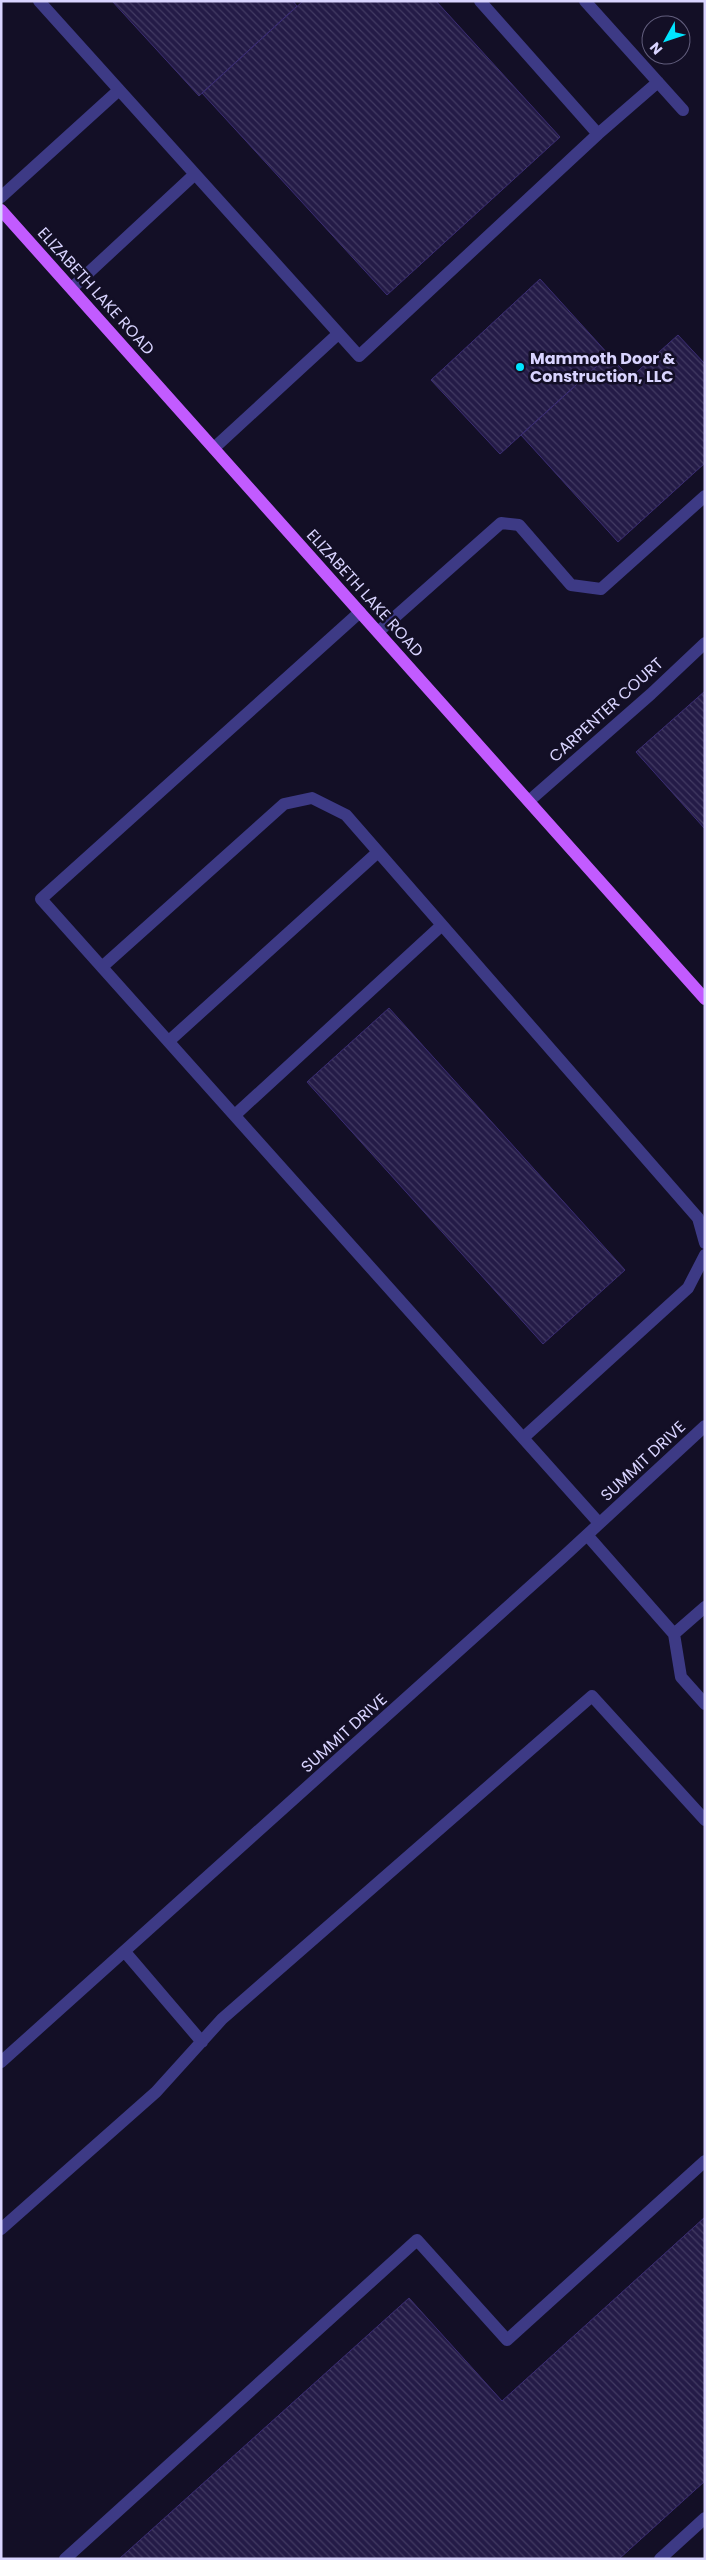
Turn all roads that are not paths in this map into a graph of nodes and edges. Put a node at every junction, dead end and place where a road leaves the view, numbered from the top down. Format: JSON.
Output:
{"nodes":[{"id":1,"x":39,"y":1,"type":"edge"},
{"id":2,"x":480,"y":1,"type":"edge"},
{"id":3,"x":585,"y":1,"type":"edge"},
{"id":4,"x":658,"y":82,"type":"junction"},
{"id":5,"x":119,"y":90,"type":"junction"},
{"id":6,"x":683,"y":110,"type":"dead end"},
{"id":7,"x":598,"y":134,"type":"junction"},
{"id":8,"x":195,"y":174,"type":"junction"},
{"id":9,"x":1,"y":197,"type":"edge"},
{"id":10,"x":1,"y":210,"type":"edge"},
{"id":11,"x":72,"y":288,"type":"junction"},
{"id":12,"x":338,"y":334,"type":"junction"},
{"id":13,"x":214,"y":448,"type":"junction"},
{"id":14,"x":705,"y":496,"type":"edge"},
{"id":15,"x":360,"y":612,"type":"junction"},
{"id":16,"x":378,"y":632,"type":"junction"},
{"id":17,"x":705,"y":643,"type":"edge"},
{"id":18,"x":529,"y":801,"type":"junction"},
{"id":19,"x":378,"y":852,"type":"junction"},
{"id":20,"x":442,"y":925,"type":"junction"},
{"id":21,"x":102,"y":967,"type":"junction"},
{"id":22,"x":705,"y":999,"type":"edge"},
{"id":23,"x":169,"y":1041,"type":"junction"},
{"id":24,"x":235,"y":1115,"type":"junction"},
{"id":25,"x":705,"y":1243,"type":"edge"},
{"id":26,"x":705,"y":1255,"type":"edge"},
{"id":27,"x":705,"y":1426,"type":"edge"},
{"id":28,"x":523,"y":1438,"type":"junction"},
{"id":29,"x":600,"y":1523,"type":"junction"},
{"id":30,"x":587,"y":1535,"type":"junction"},
{"id":31,"x":705,"y":1607,"type":"edge"},
{"id":32,"x":674,"y":1634,"type":"junction"},
{"id":33,"x":705,"y":1704,"type":"edge"},
{"id":34,"x":705,"y":1820,"type":"edge"},
{"id":35,"x":125,"y":1952,"type":"junction"},
{"id":36,"x":202,"y":2042,"type":"junction"},
{"id":37,"x":1,"y":2062,"type":"edge"},
{"id":38,"x":705,"y":2161,"type":"edge"},
{"id":39,"x":1,"y":2229,"type":"edge"},
{"id":40,"x":705,"y":2518,"type":"edge"},
{"id":41,"x":65,"y":2559,"type":"edge"},
{"id":42,"x":660,"y":2559,"type":"edge"}],
"edges":[{"from":1,"to":5,"type":"street"},
{"from":2,"to":7,"type":"street"},
{"from":3,"to":4,"type":"street"},
{"from":4,"to":6,"type":"street"},
{"from":4,"to":7,"type":"street"},
{"from":5,"to":8,"type":"street"},
{"from":5,"to":9,"type":"street"},
{"from":7,"to":12,"type":"street"},
{"from":8,"to":11,"type":"street"},
{"from":8,"to":12,"type":"street"},
{"from":10,"to":11,"type":"main road","name":"ELIZABETH LAKE ROAD"},
{"from":11,"to":13,"type":"main road","name":"ELIZABETH LAKE ROAD"},
{"from":12,"to":13,"type":"street"},
{"from":13,"to":15,"type":"main road","name":"ELIZABETH LAKE ROAD"},
{"from":14,"to":16,"type":"street"},
{"from":15,"to":16,"type":"main road","name":"ELIZABETH LAKE ROAD"},
{"from":15,"to":21,"type":"street"},
{"from":16,"to":18,"type":"main road","name":"ELIZABETH LAKE ROAD"},
{"from":17,"to":18,"type":"street","name":"CARPENTER COURT"},
{"from":18,"to":22,"type":"main road","name":"ELIZABETH LAKE ROAD"},
{"from":19,"to":20,"type":"street"},
{"from":19,"to":21,"type":"street"},
{"from":19,"to":23,"type":"street"},
{"from":20,"to":24,"type":"street"},
{"from":20,"to":25,"type":"street"},
{"from":21,"to":23,"type":"street"},
{"from":23,"to":24,"type":"street"},
{"from":24,"to":28,"type":"street"},
{"from":26,"to":28,"type":"street"},
{"from":27,"to":29,"type":"street","name":"SUMMIT DRIVE"},
{"from":28,"to":29,"type":"street"},
{"from":29,"to":30,"type":"street","name":"SUMMIT DRIVE"},
{"from":30,"to":32,"type":"street"},
{"from":30,"to":35,"type":"street","name":"SUMMIT DRIVE"},
{"from":31,"to":32,"type":"street"},
{"from":32,"to":33,"type":"street"},
{"from":34,"to":36,"type":"street"},
{"from":35,"to":36,"type":"street"},
{"from":35,"to":37,"type":"street","name":"SUMMIT DRIVE"},
{"from":36,"to":39,"type":"street"},
{"from":38,"to":41,"type":"street"},
{"from":40,"to":42,"type":"street"}]}
